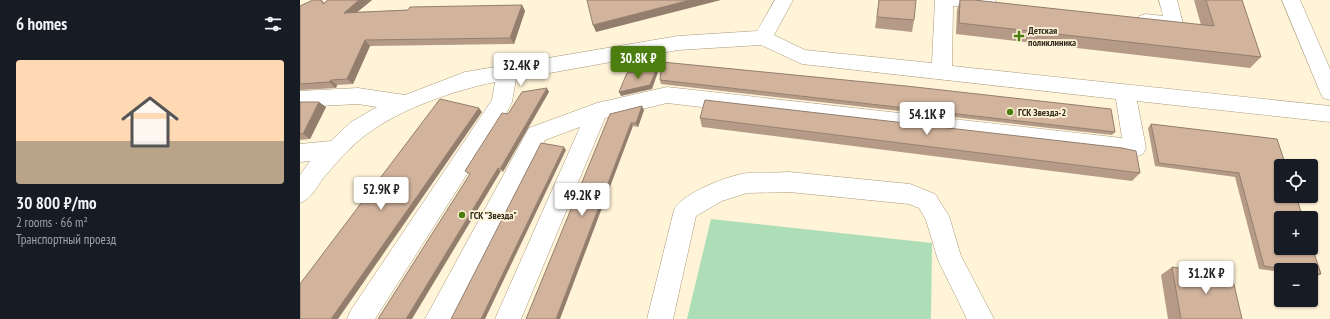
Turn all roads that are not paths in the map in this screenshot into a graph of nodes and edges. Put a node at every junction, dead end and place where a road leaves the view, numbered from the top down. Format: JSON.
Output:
{"nodes":[{"id":1,"x":784,"y":0,"type":"edge"},
{"id":2,"x":944,"y":0,"type":"edge"},
{"id":3,"x":954,"y":0,"type":"edge"},
{"id":4,"x":1168,"y":0,"type":"edge"},
{"id":5,"x":1292,"y":0,"type":"edge"},
{"id":6,"x":1009,"y":6,"type":"edge"},
{"id":7,"x":1127,"y":19,"type":"edge"},
{"id":8,"x":763,"y":38,"type":"junction"},
{"id":9,"x":507,"y":73,"type":"junction"},
{"id":10,"x":942,"y":73,"type":"junction"},
{"id":11,"x":1330,"y":92,"type":"edge"},
{"id":12,"x":1125,"y":93,"type":"junction"},
{"id":13,"x":300,"y":99,"type":"edge"},
{"id":14,"x":406,"y":103,"type":"junction"},
{"id":15,"x":596,"y":111,"type":"junction"},
{"id":16,"x":1330,"y":114,"type":"edge"},
{"id":17,"x":335,"y":150,"type":"junction"},
{"id":18,"x":300,"y":153,"type":"edge"},
{"id":19,"x":300,"y":193,"type":"edge"},
{"id":20,"x":360,"y":319,"type":"edge"},
{"id":21,"x":438,"y":319,"type":"edge"},
{"id":22,"x":508,"y":319,"type":"edge"},
{"id":23,"x":660,"y":319,"type":"edge"},
{"id":24,"x":981,"y":319,"type":"edge"}],
"edges":[{"from":1,"to":8,"type":"street"},
{"from":2,"to":10,"type":"street"},
{"from":3,"to":6,"type":"street"},
{"from":4,"to":7,"type":"street"},
{"from":5,"to":11,"type":"street"},
{"from":8,"to":9,"type":"street"},
{"from":8,"to":10,"type":"street"},
{"from":9,"to":14,"type":"street"},
{"from":9,"to":20,"type":"street"},
{"from":10,"to":12,"type":"street"},
{"from":12,"to":15,"type":"street"},
{"from":12,"to":16,"type":"street"},
{"from":13,"to":14,"type":"street"},
{"from":14,"to":17,"type":"street"},
{"from":15,"to":21,"type":"street"},
{"from":15,"to":22,"type":"street"},
{"from":17,"to":18,"type":"street"},
{"from":17,"to":19,"type":"street"},
{"from":23,"to":24,"type":"street"}]}
